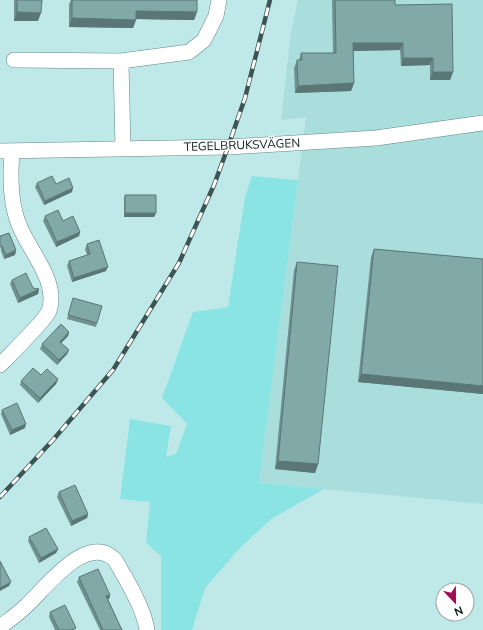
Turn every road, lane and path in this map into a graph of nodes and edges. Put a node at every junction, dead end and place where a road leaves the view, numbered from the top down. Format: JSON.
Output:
{"nodes":[{"id":1,"x":219,"y":0,"type":"edge"},
{"id":2,"x":14,"y":60,"type":"dead end"},
{"id":3,"x":121,"y":61,"type":"junction"},
{"id":4,"x":483,"y":123,"type":"edge"},
{"id":5,"x":123,"y":148,"type":"junction"},
{"id":6,"x":6,"y":152,"type":"edge"},
{"id":7,"x":0,"y":365,"type":"edge"},
{"id":8,"x":0,"y":627,"type":"edge"},
{"id":9,"x":148,"y":630,"type":"edge"}],
"edges":[{"from":1,"to":3,"type":"street"},
{"from":2,"to":3,"type":"street"},
{"from":3,"to":5,"type":"street"},
{"from":4,"to":5,"type":"street","name":"TEGELBRUKSVÄGEN"},
{"from":5,"to":6,"type":"street","name":"TEGELBRUKSVÄGEN"},
{"from":6,"to":7,"type":"street"},
{"from":8,"to":9,"type":"street"}]}
